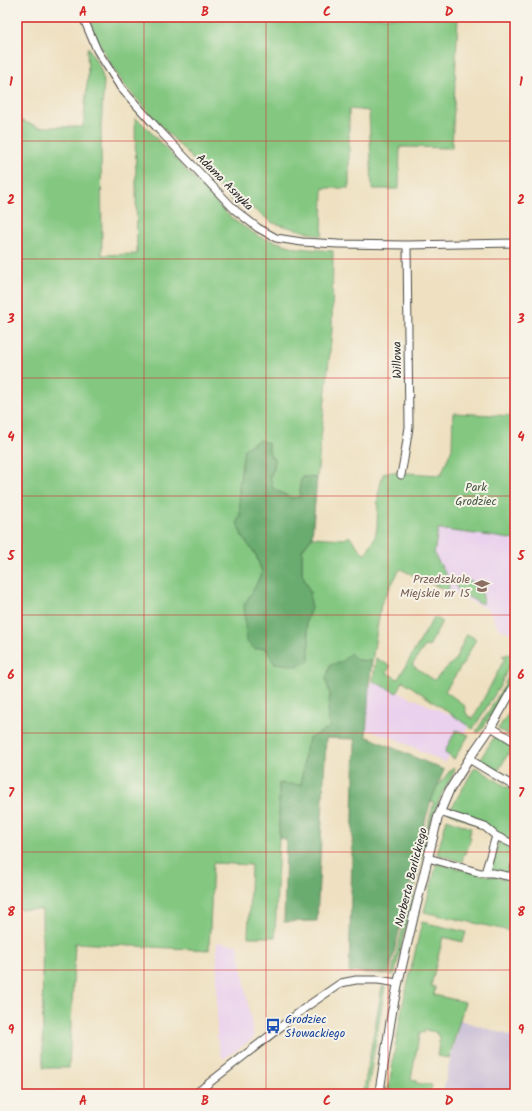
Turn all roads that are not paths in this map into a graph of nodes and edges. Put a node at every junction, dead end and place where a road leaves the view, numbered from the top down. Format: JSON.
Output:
{"nodes":[{"id":1,"x":83,"y":17,"type":"edge"},
{"id":2,"x":515,"y":243,"type":"edge"},
{"id":3,"x":407,"y":245,"type":"junction"},
{"id":4,"x":401,"y":475,"type":"dead end"},
{"id":5,"x":515,"y":685,"type":"edge"},
{"id":6,"x":490,"y":727,"type":"junction"},
{"id":7,"x":515,"y":742,"type":"edge"},
{"id":8,"x":469,"y":759,"type":"junction"},
{"id":9,"x":515,"y":787,"type":"edge"},
{"id":10,"x":440,"y":812,"type":"junction"},
{"id":11,"x":496,"y":836,"type":"junction"},
{"id":12,"x":515,"y":845,"type":"edge"},
{"id":13,"x":428,"y":858,"type":"junction"},
{"id":14,"x":515,"y":866,"type":"edge"},
{"id":15,"x":485,"y":873,"type":"junction"},
{"id":16,"x":398,"y":983,"type":"junction"},
{"id":17,"x":195,"y":1094,"type":"edge"},
{"id":18,"x":379,"y":1094,"type":"edge"}],
"edges":[{"from":1,"to":3,"type":"street","name":"Adama Asnyka"},
{"from":2,"to":3,"type":"street","name":"Adama Asnyka"},
{"from":3,"to":4,"type":"street","name":"Willowa"},
{"from":5,"to":6,"type":"street","name":"Norberta Barlickiego"},
{"from":6,"to":7,"type":"street"},
{"from":6,"to":8,"type":"street","name":"Norberta Barlickiego"},
{"from":8,"to":9,"type":"street"},
{"from":8,"to":10,"type":"street","name":"Norberta Barlickiego"},
{"from":10,"to":11,"type":"street"},
{"from":10,"to":13,"type":"street","name":"Norberta Barlickiego"},
{"from":11,"to":12,"type":"street"},
{"from":11,"to":15,"type":"street"},
{"from":13,"to":15,"type":"street"},
{"from":13,"to":16,"type":"street","name":"Norberta Barlickiego"},
{"from":14,"to":15,"type":"street"},
{"from":16,"to":17,"type":"street"},
{"from":16,"to":18,"type":"street","name":"Norberta Barlickiego"}]}
